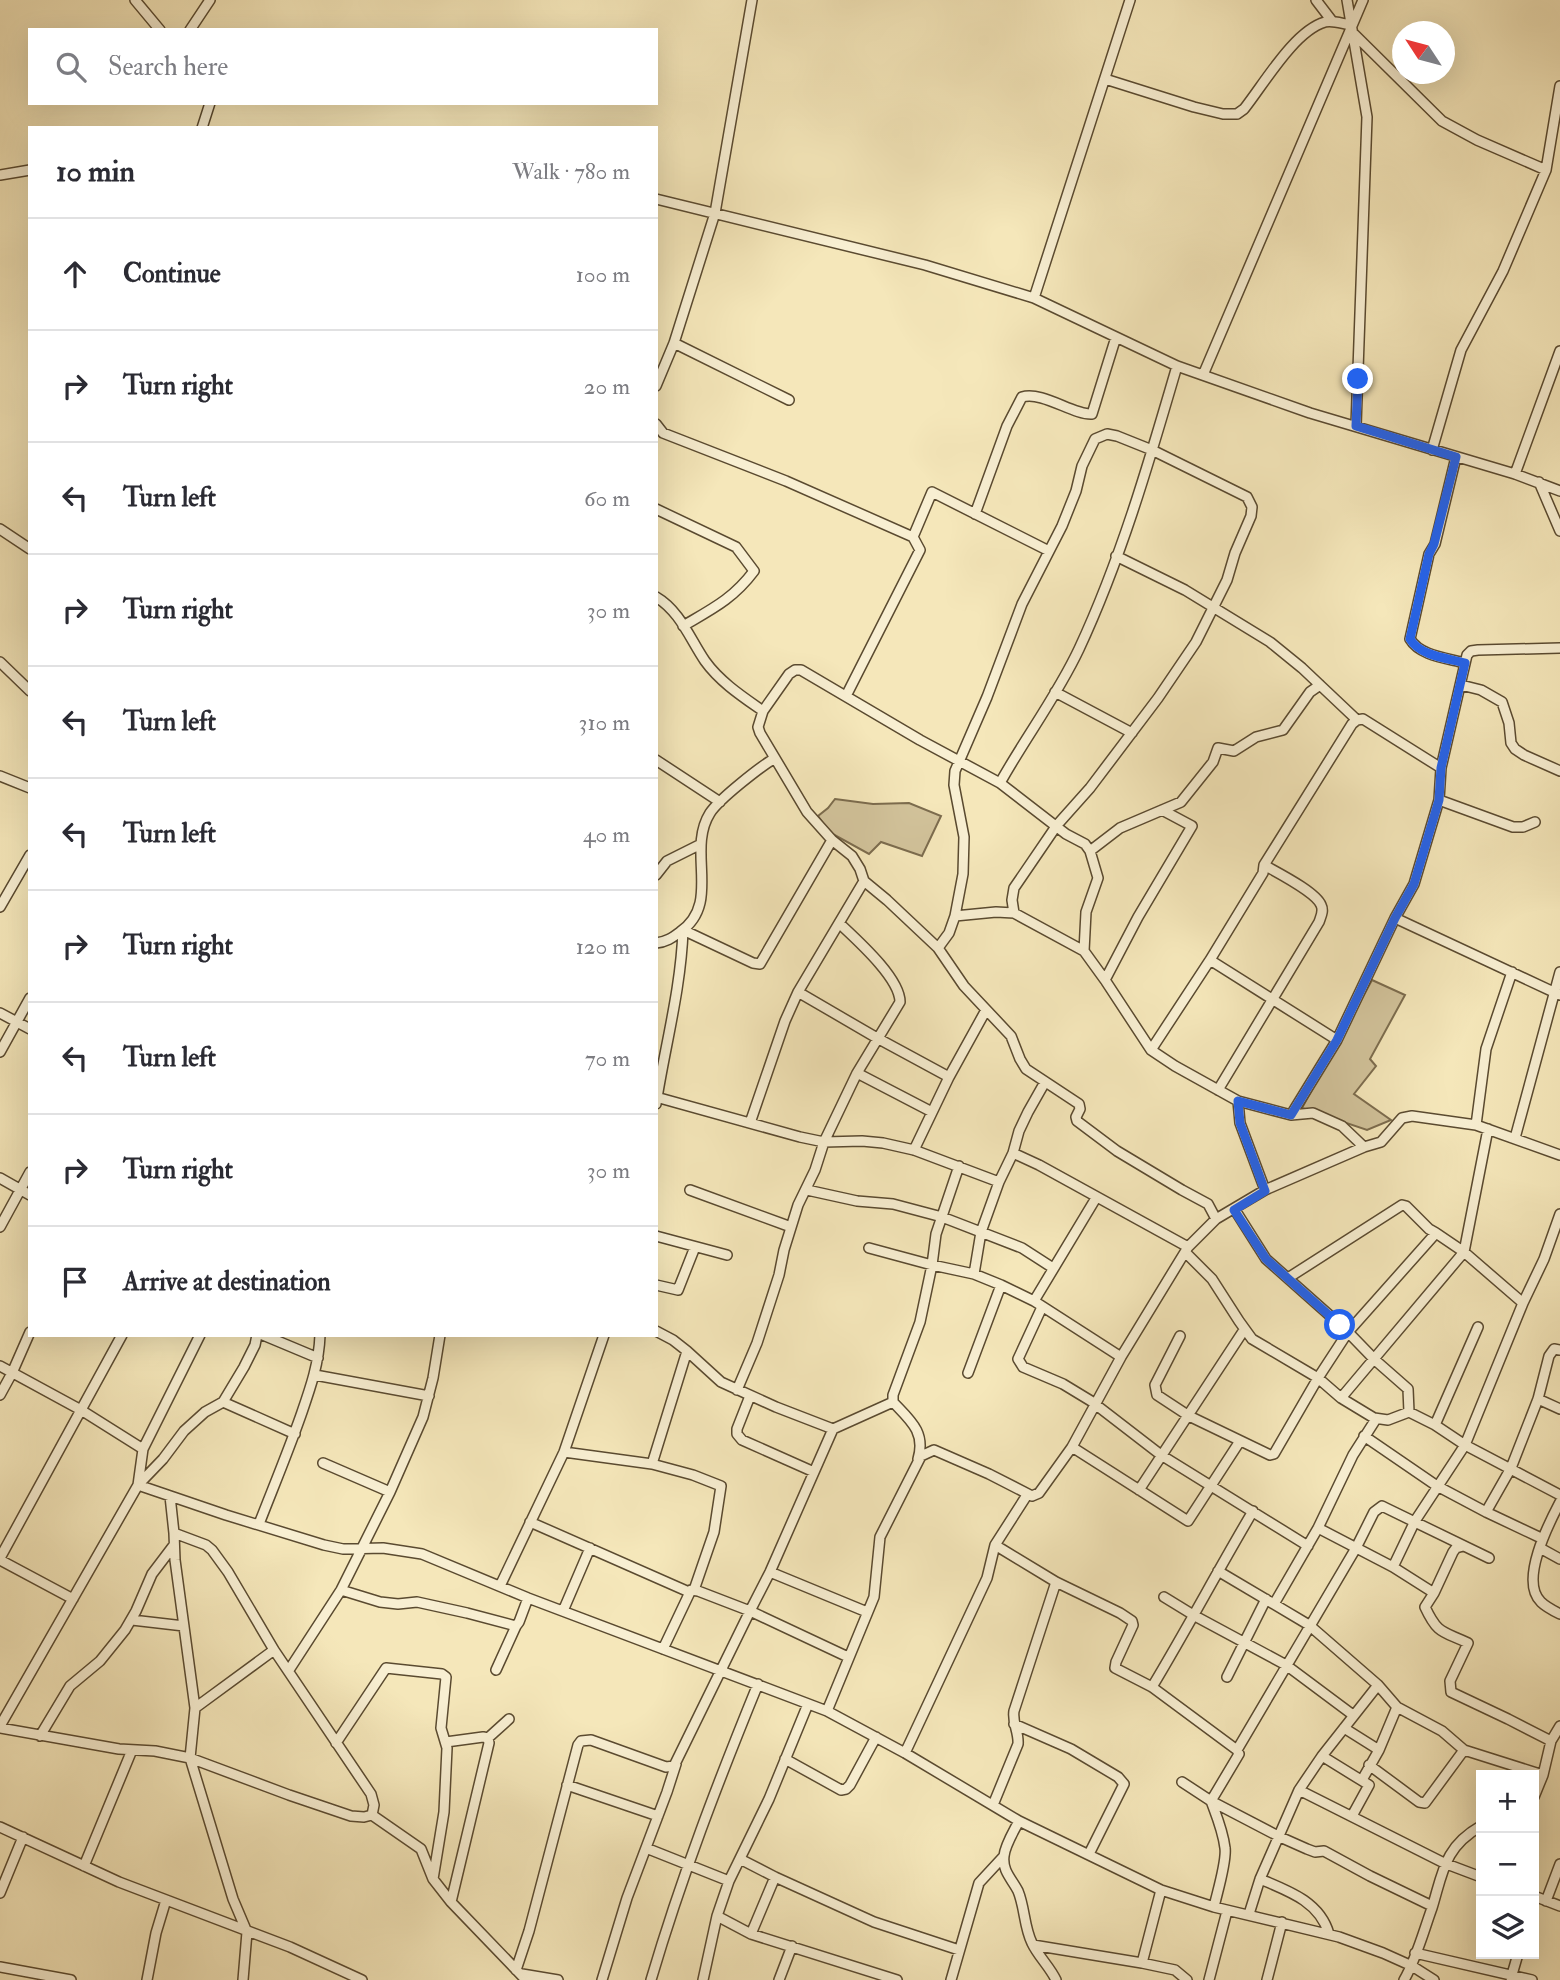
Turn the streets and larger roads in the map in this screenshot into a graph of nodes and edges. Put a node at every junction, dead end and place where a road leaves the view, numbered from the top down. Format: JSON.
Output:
{"nodes":[{"id":1,"x":135,"y":0,"type":"edge"},
{"id":2,"x":210,"y":0,"type":"edge"},
{"id":3,"x":752,"y":0,"type":"edge"},
{"id":4,"x":1130,"y":0,"type":"edge"},
{"id":5,"x":1316,"y":0,"type":"edge"},
{"id":6,"x":1347,"y":0,"type":"edge"},
{"id":7,"x":1363,"y":0,"type":"edge"},
{"id":8,"x":1332,"y":21,"type":"junction"},
{"id":9,"x":158,"y":28,"type":"edge"},
{"id":10,"x":191,"y":28,"type":"edge"},
{"id":11,"x":1352,"y":29,"type":"junction"},
{"id":12,"x":1105,"y":79,"type":"junction"},
{"id":13,"x":1560,"y":86,"type":"edge"},
{"id":14,"x":209,"y":105,"type":"edge"},
{"id":15,"x":203,"y":126,"type":"edge"},
{"id":16,"x":28,"y":170,"type":"edge"},
{"id":17,"x":1546,"y":170,"type":"junction"},
{"id":18,"x":0,"y":175,"type":"edge"},
{"id":19,"x":658,"y":199,"type":"edge"},
{"id":20,"x":715,"y":213,"type":"junction"},
{"id":21,"x":1034,"y":298,"type":"junction"},
{"id":22,"x":1116,"y":337,"type":"junction"},
{"id":23,"x":674,"y":343,"type":"junction"},
{"id":24,"x":1560,"y":351,"type":"edge"},
{"id":25,"x":1177,"y":366,"type":"junction"},
{"id":26,"x":1203,"y":375,"type":"junction"},
{"id":27,"x":658,"y":381,"type":"edge"},
{"id":28,"x":789,"y":400,"type":"dead end"},
{"id":29,"x":1356,"y":426,"type":"junction"},
{"id":30,"x":658,"y":427,"type":"edge"},
{"id":31,"x":1152,"y":450,"type":"junction"},
{"id":32,"x":1432,"y":450,"type":"junction"},
{"id":33,"x":1456,"y":457,"type":"junction"},
{"id":34,"x":1515,"y":474,"type":"junction"},
{"id":35,"x":1539,"y":482,"type":"junction"},
{"id":36,"x":1560,"y":491,"type":"edge"},
{"id":37,"x":658,"y":510,"type":"edge"},
{"id":38,"x":975,"y":514,"type":"junction"},
{"id":39,"x":0,"y":529,"type":"edge"},
{"id":40,"x":1560,"y":531,"type":"edge"},
{"id":41,"x":914,"y":537,"type":"junction"},
{"id":42,"x":28,"y":548,"type":"edge"},
{"id":43,"x":1049,"y":551,"type":"junction"},
{"id":44,"x":1116,"y":556,"type":"junction"},
{"id":45,"x":658,"y":598,"type":"edge"},
{"id":46,"x":1213,"y":606,"type":"junction"},
{"id":47,"x":683,"y":626,"type":"junction"},
{"id":48,"x":1560,"y":648,"type":"edge"},
{"id":49,"x":0,"y":662,"type":"edge"},
{"id":50,"x":1465,"y":663,"type":"junction"},
{"id":51,"x":1320,"y":685,"type":"junction"},
{"id":52,"x":1461,"y":685,"type":"junction"},
{"id":53,"x":28,"y":689,"type":"edge"},
{"id":54,"x":1055,"y":692,"type":"junction"},
{"id":55,"x":846,"y":696,"type":"junction"},
{"id":56,"x":763,"y":710,"type":"junction"},
{"id":57,"x":1357,"y":720,"type":"junction"},
{"id":58,"x":1132,"y":733,"type":"junction"},
{"id":59,"x":775,"y":758,"type":"junction"},
{"id":60,"x":658,"y":761,"type":"edge"},
{"id":61,"x":959,"y":761,"type":"junction"},
{"id":62,"x":1441,"y":768,"type":"junction"},
{"id":63,"x":1560,"y":771,"type":"edge"},
{"id":64,"x":0,"y":776,"type":"edge"},
{"id":65,"x":1000,"y":783,"type":"junction"},
{"id":66,"x":28,"y":787,"type":"edge"},
{"id":67,"x":1439,"y":800,"type":"junction"},
{"id":68,"x":720,"y":802,"type":"junction"},
{"id":69,"x":1162,"y":810,"type":"junction"},
{"id":70,"x":1535,"y":822,"type":"dead end"},
{"id":71,"x":1057,"y":825,"type":"junction"},
{"id":72,"x":832,"y":840,"type":"junction"},
{"id":73,"x":699,"y":845,"type":"junction"},
{"id":74,"x":1090,"y":851,"type":"junction"},
{"id":75,"x":28,"y":858,"type":"edge"},
{"id":76,"x":1264,"y":865,"type":"junction"},
{"id":77,"x":658,"y":872,"type":"edge"},
{"id":78,"x":864,"y":881,"type":"junction"},
{"id":79,"x":0,"y":907,"type":"edge"},
{"id":80,"x":1014,"y":913,"type":"junction"},
{"id":81,"x":955,"y":916,"type":"junction"},
{"id":82,"x":1395,"y":918,"type":"junction"},
{"id":83,"x":839,"y":923,"type":"junction"},
{"id":84,"x":683,"y":930,"type":"junction"},
{"id":85,"x":658,"y":943,"type":"edge"},
{"id":86,"x":938,"y":948,"type":"junction"},
{"id":87,"x":1084,"y":951,"type":"junction"},
{"id":88,"x":1210,"y":960,"type":"junction"},
{"id":89,"x":1512,"y":972,"type":"junction"},
{"id":90,"x":1560,"y":972,"type":"edge"},
{"id":91,"x":1105,"y":980,"type":"junction"},
{"id":92,"x":798,"y":992,"type":"junction"},
{"id":93,"x":1557,"y":994,"type":"edge"},
{"id":94,"x":1272,"y":1000,"type":"junction"},
{"id":95,"x":28,"y":1001,"type":"edge"},
{"id":96,"x":986,"y":1010,"type":"junction"},
{"id":97,"x":0,"y":1013,"type":"edge"},
{"id":98,"x":16,"y":1022,"type":"junction"},
{"id":99,"x":28,"y":1028,"type":"edge"},
{"id":100,"x":877,"y":1038,"type":"junction"},
{"id":101,"x":1337,"y":1040,"type":"junction"},
{"id":102,"x":1151,"y":1050,"type":"junction"},
{"id":103,"x":0,"y":1052,"type":"edge"},
{"id":104,"x":858,"y":1073,"type":"junction"},
{"id":105,"x":949,"y":1077,"type":"junction"},
{"id":106,"x":1045,"y":1082,"type":"junction"},
{"id":107,"x":1218,"y":1090,"type":"junction"},
{"id":108,"x":658,"y":1095,"type":"edge"},
{"id":109,"x":658,"y":1100,"type":"edge"},
{"id":110,"x":1238,"y":1101,"type":"junction"},
{"id":111,"x":932,"y":1112,"type":"junction"},
{"id":112,"x":1291,"y":1115,"type":"junction"},
{"id":113,"x":750,"y":1124,"type":"junction"},
{"id":114,"x":1476,"y":1125,"type":"junction"},
{"id":115,"x":1488,"y":1129,"type":"junction"},
{"id":116,"x":1515,"y":1138,"type":"junction"},
{"id":117,"x":824,"y":1142,"type":"junction"},
{"id":118,"x":1364,"y":1147,"type":"junction"},
{"id":119,"x":914,"y":1150,"type":"junction"},
{"id":120,"x":1013,"y":1153,"type":"junction"},
{"id":121,"x":1560,"y":1155,"type":"edge"},
{"id":122,"x":959,"y":1166,"type":"junction"},
{"id":123,"x":28,"y":1176,"type":"edge"},
{"id":124,"x":0,"y":1178,"type":"edge"},
{"id":125,"x":999,"y":1182,"type":"junction"},
{"id":126,"x":21,"y":1189,"type":"junction"},
{"id":127,"x":691,"y":1189,"type":"dead end"},
{"id":128,"x":807,"y":1190,"type":"junction"},
{"id":129,"x":1265,"y":1191,"type":"junction"},
{"id":130,"x":28,"y":1194,"type":"edge"},
{"id":131,"x":1096,"y":1198,"type":"junction"},
{"id":132,"x":1234,"y":1210,"type":"junction"},
{"id":133,"x":1560,"y":1214,"type":"edge"},
{"id":134,"x":942,"y":1217,"type":"junction"},
{"id":135,"x":1216,"y":1219,"type":"junction"},
{"id":136,"x":0,"y":1227,"type":"edge"},
{"id":137,"x":791,"y":1227,"type":"junction"},
{"id":138,"x":981,"y":1232,"type":"junction"},
{"id":139,"x":1436,"y":1233,"type":"junction"},
{"id":140,"x":658,"y":1237,"type":"edge"},
{"id":141,"x":1555,"y":1239,"type":"edge"},
{"id":142,"x":695,"y":1247,"type":"junction"},
{"id":143,"x":869,"y":1248,"type":"dead end"},
{"id":144,"x":1186,"y":1250,"type":"junction"},
{"id":145,"x":1464,"y":1252,"type":"junction"},
{"id":146,"x":727,"y":1255,"type":"dead end"},
{"id":147,"x":932,"y":1265,"type":"junction"},
{"id":148,"x":1053,"y":1268,"type":"junction"},
{"id":149,"x":974,"y":1275,"type":"junction"},
{"id":150,"x":1288,"y":1278,"type":"junction"},
{"id":151,"x":658,"y":1285,"type":"edge"},
{"id":152,"x":1001,"y":1285,"type":"junction"},
{"id":153,"x":1523,"y":1303,"type":"junction"},
{"id":154,"x":1038,"y":1304,"type":"junction"},
{"id":155,"x":1478,"y":1327,"type":"dead end"},
{"id":156,"x":1244,"y":1330,"type":"junction"},
{"id":157,"x":658,"y":1332,"type":"edge"},
{"id":158,"x":1348,"y":1332,"type":"junction"},
{"id":159,"x":1180,"y":1336,"type":"dead end"},
{"id":160,"x":28,"y":1337,"type":"edge"},
{"id":161,"x":121,"y":1337,"type":"edge"},
{"id":162,"x":199,"y":1337,"type":"edge"},
{"id":163,"x":256,"y":1337,"type":"edge"},
{"id":164,"x":268,"y":1337,"type":"edge"},
{"id":165,"x":320,"y":1337,"type":"edge"},
{"id":166,"x":440,"y":1337,"type":"edge"},
{"id":167,"x":603,"y":1337,"type":"edge"},
{"id":168,"x":1560,"y":1350,"type":"edge"},
{"id":169,"x":687,"y":1351,"type":"junction"},
{"id":170,"x":1121,"y":1357,"type":"junction"},
{"id":171,"x":318,"y":1358,"type":"junction"},
{"id":172,"x":1375,"y":1360,"type":"junction"},
{"id":173,"x":0,"y":1366,"type":"edge"},
{"id":174,"x":12,"y":1373,"type":"junction"},
{"id":175,"x":968,"y":1373,"type":"dead end"},
{"id":176,"x":315,"y":1375,"type":"junction"},
{"id":177,"x":1318,"y":1378,"type":"junction"},
{"id":178,"x":737,"y":1390,"type":"junction"},
{"id":179,"x":0,"y":1395,"type":"edge"},
{"id":180,"x":429,"y":1396,"type":"junction"},
{"id":181,"x":750,"y":1396,"type":"junction"},
{"id":182,"x":1341,"y":1398,"type":"junction"},
{"id":183,"x":1538,"y":1399,"type":"junction"},
{"id":184,"x":223,"y":1402,"type":"junction"},
{"id":185,"x":893,"y":1402,"type":"junction"},
{"id":186,"x":1096,"y":1406,"type":"junction"},
{"id":187,"x":1560,"y":1409,"type":"edge"},
{"id":188,"x":81,"y":1410,"type":"junction"},
{"id":189,"x":1409,"y":1412,"type":"junction"},
{"id":190,"x":1189,"y":1416,"type":"junction"},
{"id":191,"x":1376,"y":1419,"type":"junction"},
{"id":192,"x":1435,"y":1425,"type":"junction"},
{"id":193,"x":833,"y":1429,"type":"junction"},
{"id":194,"x":295,"y":1434,"type":"junction"},
{"id":195,"x":1364,"y":1436,"type":"junction"},
{"id":196,"x":1240,"y":1441,"type":"junction"},
{"id":197,"x":1465,"y":1445,"type":"junction"},
{"id":198,"x":1072,"y":1447,"type":"junction"},
{"id":199,"x":143,"y":1449,"type":"junction"},
{"id":200,"x":564,"y":1452,"type":"junction"},
{"id":201,"x":1161,"y":1455,"type":"junction"},
{"id":202,"x":918,"y":1459,"type":"junction"},
{"id":203,"x":323,"y":1463,"type":"dead end"},
{"id":204,"x":652,"y":1464,"type":"junction"},
{"id":205,"x":1511,"y":1468,"type":"junction"},
{"id":206,"x":814,"y":1472,"type":"junction"},
{"id":207,"x":138,"y":1485,"type":"junction"},
{"id":208,"x":1212,"y":1486,"type":"junction"},
{"id":209,"x":1437,"y":1486,"type":"junction"},
{"id":210,"x":1139,"y":1490,"type":"junction"},
{"id":211,"x":390,"y":1492,"type":"junction"},
{"id":212,"x":1027,"y":1495,"type":"junction"},
{"id":213,"x":1560,"y":1495,"type":"edge"},
{"id":214,"x":170,"y":1496,"type":"junction"},
{"id":215,"x":1560,"y":1502,"type":"edge"},
{"id":216,"x":1253,"y":1511,"type":"junction"},
{"id":217,"x":1486,"y":1512,"type":"junction"},
{"id":218,"x":1415,"y":1521,"type":"junction"},
{"id":219,"x":530,"y":1522,"type":"junction"},
{"id":220,"x":259,"y":1524,"type":"junction"},
{"id":221,"x":1318,"y":1528,"type":"junction"},
{"id":222,"x":174,"y":1533,"type":"junction"},
{"id":223,"x":1541,"y":1543,"type":"junction"},
{"id":224,"x":174,"y":1545,"type":"junction"},
{"id":225,"x":995,"y":1545,"type":"junction"},
{"id":226,"x":1308,"y":1546,"type":"junction"},
{"id":227,"x":1463,"y":1546,"type":"junction"},
{"id":228,"x":590,"y":1548,"type":"junction"},
{"id":229,"x":1356,"y":1548,"type":"junction"},
{"id":230,"x":361,"y":1550,"type":"junction"},
{"id":231,"x":1489,"y":1558,"type":"dead end"},
{"id":232,"x":0,"y":1559,"type":"edge"},
{"id":233,"x":1560,"y":1559,"type":"edge"},
{"id":234,"x":1393,"y":1567,"type":"junction"},
{"id":235,"x":1218,"y":1571,"type":"junction"},
{"id":236,"x":770,"y":1572,"type":"junction"},
{"id":237,"x":1056,"y":1582,"type":"junction"},
{"id":238,"x":500,"y":1586,"type":"junction"},
{"id":239,"x":341,"y":1590,"type":"junction"},
{"id":240,"x":691,"y":1591,"type":"junction"},
{"id":241,"x":1434,"y":1593,"type":"junction"},
{"id":242,"x":1164,"y":1597,"type":"dead end"},
{"id":243,"x":74,"y":1598,"type":"junction"},
{"id":244,"x":528,"y":1598,"type":"junction"},
{"id":245,"x":1270,"y":1602,"type":"junction"},
{"id":246,"x":563,"y":1611,"type":"junction"},
{"id":247,"x":750,"y":1611,"type":"junction"},
{"id":248,"x":867,"y":1612,"type":"junction"},
{"id":249,"x":1560,"y":1614,"type":"edge"},
{"id":250,"x":1195,"y":1616,"type":"junction"},
{"id":251,"x":132,"y":1620,"type":"junction"},
{"id":252,"x":1309,"y":1625,"type":"junction"},
{"id":253,"x":184,"y":1626,"type":"junction"},
{"id":254,"x":516,"y":1626,"type":"junction"},
{"id":255,"x":1245,"y":1643,"type":"junction"},
{"id":256,"x":663,"y":1649,"type":"junction"},
{"id":257,"x":274,"y":1650,"type":"junction"},
{"id":258,"x":848,"y":1657,"type":"junction"},
{"id":259,"x":1286,"y":1665,"type":"junction"},
{"id":260,"x":289,"y":1670,"type":"junction"},
{"id":261,"x":496,"y":1670,"type":"dead end"},
{"id":262,"x":720,"y":1671,"type":"junction"},
{"id":263,"x":1227,"y":1677,"type":"dead end"},
{"id":264,"x":758,"y":1684,"type":"junction"},
{"id":265,"x":1378,"y":1685,"type":"junction"},
{"id":266,"x":1152,"y":1687,"type":"junction"},
{"id":267,"x":808,"y":1704,"type":"junction"},
{"id":268,"x":1397,"y":1707,"type":"junction"},
{"id":269,"x":195,"y":1708,"type":"junction"},
{"id":270,"x":827,"y":1711,"type":"junction"},
{"id":271,"x":1353,"y":1715,"type":"junction"},
{"id":272,"x":509,"y":1719,"type":"dead end"},
{"id":273,"x":1014,"y":1724,"type":"junction"},
{"id":274,"x":0,"y":1727,"type":"edge"},
{"id":275,"x":1560,"y":1727,"type":"edge"},
{"id":276,"x":1344,"y":1728,"type":"junction"},
{"id":277,"x":40,"y":1736,"type":"junction"},
{"id":278,"x":876,"y":1737,"type":"junction"},
{"id":279,"x":488,"y":1738,"type":"junction"},
{"id":280,"x":1550,"y":1741,"type":"junction"},
{"id":281,"x":446,"y":1742,"type":"junction"},
{"id":282,"x":336,"y":1743,"type":"junction"},
{"id":283,"x":1464,"y":1749,"type":"junction"},
{"id":284,"x":132,"y":1750,"type":"junction"},
{"id":285,"x":1237,"y":1750,"type":"junction"},
{"id":286,"x":1379,"y":1750,"type":"junction"},
{"id":287,"x":905,"y":1753,"type":"junction"},
{"id":288,"x":1322,"y":1756,"type":"junction"},
{"id":289,"x":190,"y":1758,"type":"junction"},
{"id":290,"x":785,"y":1759,"type":"junction"},
{"id":291,"x":676,"y":1764,"type":"junction"},
{"id":292,"x":1369,"y":1765,"type":"junction"},
{"id":293,"x":1543,"y":1775,"type":"junction"},
{"id":294,"x":1362,"y":1780,"type":"junction"},
{"id":295,"x":1182,"y":1782,"type":"dead end"},
{"id":296,"x":567,"y":1785,"type":"junction"},
{"id":297,"x":1539,"y":1785,"type":"edge"},
{"id":298,"x":1300,"y":1790,"type":"junction"},
{"id":299,"x":1211,"y":1801,"type":"junction"},
{"id":300,"x":993,"y":1805,"type":"junction"},
{"id":301,"x":372,"y":1815,"type":"junction"},
{"id":302,"x":658,"y":1816,"type":"junction"},
{"id":303,"x":1352,"y":1816,"type":"junction"},
{"id":304,"x":1019,"y":1821,"type":"junction"},
{"id":305,"x":0,"y":1827,"type":"edge"},
{"id":306,"x":1476,"y":1829,"type":"edge"},
{"id":307,"x":23,"y":1837,"type":"junction"},
{"id":308,"x":1280,"y":1837,"type":"junction"},
{"id":309,"x":646,"y":1848,"type":"junction"},
{"id":310,"x":1088,"y":1854,"type":"junction"},
{"id":311,"x":1004,"y":1856,"type":"junction"},
{"id":312,"x":740,"y":1859,"type":"junction"},
{"id":313,"x":688,"y":1863,"type":"junction"},
{"id":314,"x":1444,"y":1863,"type":"junction"},
{"id":315,"x":1560,"y":1864,"type":"edge"},
{"id":316,"x":84,"y":1866,"type":"junction"},
{"id":317,"x":1476,"y":1875,"type":"edge"},
{"id":318,"x":775,"y":1877,"type":"junction"},
{"id":319,"x":433,"y":1879,"type":"junction"},
{"id":320,"x":1260,"y":1879,"type":"junction"},
{"id":321,"x":729,"y":1881,"type":"junction"},
{"id":322,"x":1161,"y":1891,"type":"junction"},
{"id":323,"x":0,"y":1894,"type":"edge"},
{"id":324,"x":1539,"y":1898,"type":"edge"},
{"id":325,"x":166,"y":1900,"type":"junction"},
{"id":326,"x":1546,"y":1901,"type":"junction"},
{"id":327,"x":451,"y":1902,"type":"junction"},
{"id":328,"x":1432,"y":1906,"type":"junction"},
{"id":329,"x":1560,"y":1906,"type":"edge"},
{"id":330,"x":1214,"y":1908,"type":"junction"},
{"id":331,"x":1227,"y":1910,"type":"junction"},
{"id":332,"x":1249,"y":1914,"type":"junction"},
{"id":333,"x":717,"y":1916,"type":"junction"},
{"id":334,"x":1282,"y":1922,"type":"junction"},
{"id":335,"x":247,"y":1932,"type":"junction"},
{"id":336,"x":751,"y":1934,"type":"junction"},
{"id":337,"x":1329,"y":1934,"type":"junction"},
{"id":338,"x":1033,"y":1945,"type":"junction"},
{"id":339,"x":792,"y":1946,"type":"junction"},
{"id":340,"x":959,"y":1950,"type":"junction"},
{"id":341,"x":1415,"y":1953,"type":"junction"},
{"id":342,"x":1516,"y":1959,"type":"edge"},
{"id":343,"x":1142,"y":1963,"type":"junction"},
{"id":344,"x":1412,"y":1966,"type":"junction"},
{"id":345,"x":0,"y":1967,"type":"edge"},
{"id":346,"x":21,"y":1975,"type":"edge"},
{"id":347,"x":521,"y":1975,"type":"edge"},
{"id":348,"x":1511,"y":1977,"type":"edge"},
{"id":349,"x":69,"y":1980,"type":"edge"},
{"id":350,"x":147,"y":1980,"type":"edge"},
{"id":351,"x":243,"y":1980,"type":"edge"},
{"id":352,"x":362,"y":1980,"type":"edge"},
{"id":353,"x":558,"y":1980,"type":"edge"},
{"id":354,"x":602,"y":1980,"type":"edge"},
{"id":355,"x":651,"y":1980,"type":"edge"},
{"id":356,"x":703,"y":1980,"type":"edge"},
{"id":357,"x":779,"y":1980,"type":"edge"},
{"id":358,"x":897,"y":1980,"type":"edge"},
{"id":359,"x":951,"y":1980,"type":"edge"},
{"id":360,"x":1056,"y":1980,"type":"edge"},
{"id":361,"x":1187,"y":1980,"type":"edge"},
{"id":362,"x":1209,"y":1980,"type":"edge"},
{"id":363,"x":1267,"y":1980,"type":"edge"},
{"id":364,"x":1404,"y":1980,"type":"edge"},
{"id":365,"x":1433,"y":1980,"type":"edge"},
{"id":366,"x":1532,"y":1980,"type":"edge"}],
"edges":[{"from":1,"to":9,"type":"street"},
{"from":2,"to":10,"type":"street"},
{"from":3,"to":20,"type":"street"},
{"from":4,"to":12,"type":"street"},
{"from":5,"to":8,"type":"street"},
{"from":6,"to":11,"type":"street"},
{"from":7,"to":11,"type":"street"},
{"from":8,"to":11,"type":"street"},
{"from":8,"to":12,"type":"street"},
{"from":11,"to":17,"type":"street"},
{"from":11,"to":26,"type":"street"},
{"from":11,"to":29,"type":"street"},
{"from":12,"to":21,"type":"street"},
{"from":13,"to":17,"type":"street"},
{"from":14,"to":15,"type":"street"},
{"from":16,"to":18,"type":"street"},
{"from":17,"to":32,"type":"street"},
{"from":19,"to":20,"type":"street"},
{"from":20,"to":21,"type":"street"},
{"from":20,"to":23,"type":"street"},
{"from":21,"to":22,"type":"street"},
{"from":22,"to":25,"type":"street"},
{"from":22,"to":38,"type":"street"},
{"from":23,"to":27,"type":"street"},
{"from":23,"to":28,"type":"street"},
{"from":24,"to":34,"type":"street"},
{"from":25,"to":26,"type":"street"},
{"from":25,"to":31,"type":"street"},
{"from":26,"to":29,"type":"street"},
{"from":29,"to":32,"type":"street"},
{"from":30,"to":41,"type":"street"},
{"from":31,"to":43,"type":"street"},
{"from":31,"to":44,"type":"street"},
{"from":31,"to":46,"type":"street"},
{"from":32,"to":33,"type":"street"},
{"from":33,"to":34,"type":"street"},
{"from":33,"to":50,"type":"street"},
{"from":34,"to":35,"type":"street"},
{"from":35,"to":36,"type":"street"},
{"from":35,"to":40,"type":"street"},
{"from":37,"to":47,"type":"street"},
{"from":38,"to":41,"type":"street"},
{"from":38,"to":43,"type":"street"},
{"from":39,"to":42,"type":"street"},
{"from":41,"to":55,"type":"street"},
{"from":43,"to":61,"type":"street"},
{"from":44,"to":46,"type":"street"},
{"from":44,"to":54,"type":"street"},
{"from":45,"to":47,"type":"street"},
{"from":46,"to":51,"type":"street"},
{"from":46,"to":58,"type":"street"},
{"from":47,"to":56,"type":"street"},
{"from":48,"to":50,"type":"street"},
{"from":49,"to":53,"type":"street"},
{"from":50,"to":52,"type":"street"},
{"from":51,"to":57,"type":"street"},
{"from":51,"to":69,"type":"street"},
{"from":52,"to":62,"type":"street"},
{"from":52,"to":63,"type":"street"},
{"from":54,"to":58,"type":"street"},
{"from":54,"to":65,"type":"street"},
{"from":55,"to":56,"type":"street"},
{"from":55,"to":61,"type":"street"},
{"from":56,"to":59,"type":"street"},
{"from":57,"to":62,"type":"street"},
{"from":57,"to":76,"type":"street"},
{"from":58,"to":71,"type":"street"},
{"from":59,"to":68,"type":"street"},
{"from":59,"to":72,"type":"street"},
{"from":60,"to":68,"type":"street"},
{"from":61,"to":65,"type":"street"},
{"from":61,"to":81,"type":"street"},
{"from":62,"to":67,"type":"street"},
{"from":64,"to":66,"type":"street"},
{"from":65,"to":71,"type":"street"},
{"from":67,"to":70,"type":"street"},
{"from":67,"to":82,"type":"street"},
{"from":68,"to":73,"type":"street"},
{"from":69,"to":74,"type":"street"},
{"from":69,"to":91,"type":"street"},
{"from":71,"to":74,"type":"street"},
{"from":71,"to":80,"type":"street"},
{"from":72,"to":78,"type":"street"},
{"from":72,"to":84,"type":"street"},
{"from":73,"to":77,"type":"street"},
{"from":73,"to":84,"type":"street"},
{"from":74,"to":87,"type":"street"},
{"from":75,"to":79,"type":"street"},
{"from":76,"to":88,"type":"street"},
{"from":76,"to":94,"type":"street"},
{"from":78,"to":83,"type":"street"},
{"from":78,"to":86,"type":"street"},
{"from":80,"to":81,"type":"street"},
{"from":80,"to":87,"type":"street"},
{"from":81,"to":86,"type":"street"},
{"from":82,"to":89,"type":"street"},
{"from":82,"to":101,"type":"street"},
{"from":83,"to":92,"type":"street"},
{"from":83,"to":100,"type":"street"},
{"from":84,"to":85,"type":"street"},
{"from":84,"to":108,"type":"street"},
{"from":86,"to":96,"type":"street"},
{"from":87,"to":91,"type":"street"},
{"from":88,"to":94,"type":"street"},
{"from":88,"to":102,"type":"street"},
{"from":89,"to":93,"type":"street"},
{"from":89,"to":114,"type":"street"},
{"from":90,"to":93,"type":"street"},
{"from":91,"to":102,"type":"street"},
{"from":92,"to":100,"type":"street"},
{"from":92,"to":113,"type":"street"},
{"from":93,"to":116,"type":"street"},
{"from":94,"to":101,"type":"street"},
{"from":94,"to":107,"type":"street"},
{"from":95,"to":98,"type":"street"},
{"from":96,"to":105,"type":"street"},
{"from":96,"to":106,"type":"street"},
{"from":97,"to":98,"type":"street"},
{"from":98,"to":99,"type":"street"},
{"from":98,"to":103,"type":"street"},
{"from":100,"to":104,"type":"street"},
{"from":100,"to":105,"type":"street"},
{"from":101,"to":112,"type":"street"},
{"from":102,"to":107,"type":"street"},
{"from":104,"to":111,"type":"street"},
{"from":104,"to":117,"type":"street"},
{"from":105,"to":111,"type":"street"},
{"from":106,"to":120,"type":"street"},
{"from":106,"to":135,"type":"street"},
{"from":107,"to":110,"type":"street"},
{"from":109,"to":113,"type":"street"},
{"from":110,"to":112,"type":"street"},
{"from":110,"to":129,"type":"street"},
{"from":111,"to":119,"type":"street"},
{"from":112,"to":118,"type":"street"},
{"from":113,"to":117,"type":"street"},
{"from":114,"to":115,"type":"street"},
{"from":114,"to":118,"type":"street"},
{"from":115,"to":116,"type":"street"},
{"from":115,"to":145,"type":"street"},
{"from":116,"to":121,"type":"street"},
{"from":117,"to":119,"type":"street"},
{"from":117,"to":128,"type":"street"},
{"from":118,"to":129,"type":"street"},
{"from":119,"to":122,"type":"street"},
{"from":120,"to":125,"type":"street"},
{"from":120,"to":131,"type":"street"},
{"from":122,"to":125,"type":"street"},
{"from":122,"to":134,"type":"street"},
{"from":123,"to":126,"type":"street"},
{"from":124,"to":126,"type":"street"},
{"from":125,"to":138,"type":"street"},
{"from":126,"to":130,"type":"street"},
{"from":126,"to":136,"type":"street"},
{"from":127,"to":137,"type":"street"},
{"from":128,"to":134,"type":"street"},
{"from":128,"to":137,"type":"street"},
{"from":129,"to":132,"type":"street"},
{"from":131,"to":144,"type":"street"},
{"from":131,"to":148,"type":"street"},
{"from":132,"to":135,"type":"street"},
{"from":132,"to":150,"type":"street"},
{"from":133,"to":141,"type":"street"},
{"from":134,"to":138,"type":"street"},
{"from":134,"to":147,"type":"street"},
{"from":135,"to":144,"type":"street"},
{"from":137,"to":178,"type":"street"},
{"from":138,"to":148,"type":"street"},
{"from":138,"to":149,"type":"street"},
{"from":139,"to":145,"type":"street"},
{"from":139,"to":150,"type":"street"},
{"from":139,"to":158,"type":"street"},
{"from":140,"to":142,"type":"street"},
{"from":141,"to":153,"type":"street"},
{"from":142,"to":146,"type":"street"},
{"from":142,"to":151,"type":"street"},
{"from":143,"to":147,"type":"street"},
{"from":144,"to":156,"type":"street"},
{"from":144,"to":170,"type":"street"},
{"from":145,"to":153,"type":"street"},
{"from":145,"to":172,"type":"street"},
{"from":147,"to":149,"type":"street"},
{"from":147,"to":185,"type":"street"},
{"from":148,"to":154,"type":"street"},
{"from":149,"to":152,"type":"street"},
{"from":150,"to":158,"type":"street"},
{"from":152,"to":154,"type":"street"},
{"from":152,"to":175,"type":"street"},
{"from":153,"to":197,"type":"street"},
{"from":154,"to":170,"type":"street"},
{"from":154,"to":186,"type":"street"},
{"from":155,"to":192,"type":"street"},
{"from":156,"to":177,"type":"street"},
{"from":156,"to":190,"type":"street"},
{"from":157,"to":169,"type":"street"},
{"from":158,"to":172,"type":"street"},
{"from":158,"to":177,"type":"street"},
{"from":159,"to":190,"type":"street"},
{"from":160,"to":174,"type":"street"},
{"from":161,"to":188,"type":"street"},
{"from":162,"to":199,"type":"street"},
{"from":163,"to":184,"type":"street"},
{"from":164,"to":171,"type":"street"},
{"from":165,"to":171,"type":"street"},
{"from":166,"to":180,"type":"street"},
{"from":167,"to":200,"type":"street"},
{"from":168,"to":183,"type":"street"},
{"from":169,"to":178,"type":"street"},
{"from":169,"to":204,"type":"street"},
{"from":170,"to":186,"type":"street"},
{"from":171,"to":176,"type":"street"},
{"from":172,"to":182,"type":"street"},
{"from":172,"to":189,"type":"street"},
{"from":173,"to":174,"type":"street"},
{"from":174,"to":179,"type":"street"},
{"from":174,"to":188,"type":"street"},
{"from":176,"to":180,"type":"street"},
{"from":176,"to":194,"type":"street"},
{"from":177,"to":182,"type":"street"},
{"from":177,"to":196,"type":"street"},
{"from":178,"to":181,"type":"street"},
{"from":180,"to":211,"type":"street"},
{"from":181,"to":193,"type":"street"},
{"from":181,"to":206,"type":"street"},
{"from":182,"to":191,"type":"street"},
{"from":183,"to":187,"type":"street"},
{"from":183,"to":205,"type":"street"},
{"from":184,"to":194,"type":"street"},
{"from":184,"to":207,"type":"street"},
{"from":185,"to":193,"type":"street"},
{"from":185,"to":202,"type":"street"},
{"from":186,"to":198,"type":"street"},
{"from":186,"to":201,"type":"street"},
{"from":188,"to":199,"type":"street"},
{"from":188,"to":232,"type":"street"},
{"from":189,"to":191,"type":"street"},
{"from":189,"to":192,"type":"street"},
{"from":190,"to":196,"type":"street"},
{"from":190,"to":201,"type":"street"},
{"from":191,"to":195,"type":"street"},
{"from":192,"to":197,"type":"street"},
{"from":193,"to":206,"type":"street"},
{"from":194,"to":220,"type":"street"},
{"from":195,"to":209,"type":"street"},
{"from":195,"to":221,"type":"street"},
{"from":196,"to":208,"type":"street"},
{"from":197,"to":205,"type":"street"},
{"from":197,"to":209,"type":"street"},
{"from":198,"to":210,"type":"street"},
{"from":198,"to":212,"type":"street"},
{"from":199,"to":207,"type":"street"},
{"from":200,"to":204,"type":"street"},
{"from":200,"to":219,"type":"street"},
{"from":201,"to":208,"type":"street"},
{"from":201,"to":210,"type":"street"},
{"from":202,"to":212,"type":"street"},
{"from":202,"to":248,"type":"street"},
{"from":203,"to":211,"type":"street"},
{"from":204,"to":240,"type":"street"},
{"from":205,"to":213,"type":"street"},
{"from":205,"to":217,"type":"street"},
{"from":206,"to":236,"type":"street"},
{"from":207,"to":214,"type":"street"},
{"from":207,"to":243,"type":"street"},
{"from":208,"to":210,"type":"street"},
{"from":208,"to":216,"type":"street"},
{"from":209,"to":217,"type":"street"},
{"from":209,"to":218,"type":"street"},
{"from":211,"to":230,"type":"street"},
{"from":212,"to":225,"type":"street"},
{"from":214,"to":220,"type":"street"},
{"from":214,"to":222,"type":"street"},
{"from":215,"to":223,"type":"street"},
{"from":216,"to":226,"type":"street"},
{"from":216,"to":235,"type":"street"},
{"from":217,"to":223,"type":"street"},
{"from":218,"to":227,"type":"street"},
{"from":218,"to":229,"type":"street"},
{"from":218,"to":234,"type":"street"},
{"from":219,"to":228,"type":"street"},
{"from":219,"to":238,"type":"street"},
{"from":220,"to":230,"type":"street"},
{"from":221,"to":226,"type":"street"},
{"from":221,"to":229,"type":"street"},
{"from":222,"to":224,"type":"street"},
{"from":222,"to":257,"type":"street"},
{"from":223,"to":233,"type":"street"},
{"from":223,"to":249,"type":"street"},
{"from":224,"to":251,"type":"street"},
{"from":224,"to":253,"type":"street"},
{"from":225,"to":237,"type":"street"},
{"from":225,"to":287,"type":"street"},
{"from":226,"to":245,"type":"street"},
{"from":227,"to":231,"type":"street"},
{"from":227,"to":241,"type":"street"},
{"from":228,"to":240,"type":"street"},
{"from":228,"to":246,"type":"street"},
{"from":229,"to":234,"type":"street"},
{"from":229,"to":252,"type":"street"},
{"from":230,"to":238,"type":"street"},
{"from":230,"to":239,"type":"street"},
{"from":232,"to":243,"type":"street"},
{"from":234,"to":241,"type":"street"},
{"from":235,"to":245,"type":"street"},
{"from":235,"to":250,"type":"street"},
{"from":236,"to":247,"type":"street"},
{"from":236,"to":248,"type":"street"},
{"from":237,"to":266,"type":"street"},
{"from":237,"to":273,"type":"street"},
{"from":238,"to":244,"type":"street"},
{"from":239,"to":254,"type":"street"},
{"from":239,"to":260,"type":"street"},
{"from":240,"to":247,"type":"street"},
{"from":240,"to":256,"type":"street"},
{"from":241,"to":280,"type":"street"},
{"from":242,"to":250,"type":"street"},
{"from":243,"to":274,"type":"street"},
{"from":244,"to":246,"type":"street"},
{"from":244,"to":254,"type":"street"},
{"from":245,"to":252,"type":"street"},
{"from":245,"to":255,"type":"street"},
{"from":246,"to":256,"type":"street"},
{"from":247,"to":258,"type":"street"},
{"from":247,"to":262,"type":"street"},
{"from":248,"to":258,"type":"street"},
{"from":250,"to":255,"type":"street"},
{"from":250,"to":266,"type":"street"},
{"from":251,"to":253,"type":"street"},
{"from":251,"to":277,"type":"street"},
{"from":252,"to":259,"type":"street"},
{"from":252,"to":265,"type":"street"},
{"from":253,"to":269,"type":"street"},
{"from":254,"to":261,"type":"street"},
{"from":255,"to":259,"type":"street"},
{"from":255,"to":263,"type":"street"},
{"from":256,"to":262,"type":"street"},
{"from":257,"to":260,"type":"street"},
{"from":257,"to":269,"type":"street"},
{"from":258,"to":270,"type":"street"},
{"from":259,"to":271,"type":"street"},
{"from":259,"to":285,"type":"street"},
{"from":260,"to":282,"type":"street"},
{"from":262,"to":264,"type":"street"},
{"from":262,"to":291,"type":"street"},
{"from":264,"to":267,"type":"street"},
{"from":264,"to":313,"type":"street"},
{"from":265,"to":268,"type":"street"},
{"from":265,"to":271,"type":"street"},
{"from":266,"to":285,"type":"street"},
{"from":267,"to":270,"type":"street"},
{"from":267,"to":290,"type":"street"},
{"from":268,"to":283,"type":"street"},
{"from":268,"to":286,"type":"street"},
{"from":269,"to":289,"type":"street"},
{"from":270,"to":278,"type":"street"},
{"from":271,"to":276,"type":"street"},
{"from":272,"to":279,"type":"street"},
{"from":273,"to":300,"type":"street"},
{"from":273,"to":310,"type":"street"},
{"from":274,"to":277,"type":"street"},
{"from":275,"to":280,"type":"street"},
{"from":276,"to":286,"type":"street"},
{"from":276,"to":288,"type":"street"},
{"from":277,"to":284,"type":"street"},
{"from":278,"to":287,"type":"street"},
{"from":278,"to":290,"type":"street"},
{"from":279,"to":281,"type":"street"},
{"from":279,"to":327,"type":"street"},
{"from":280,"to":293,"type":"street"},
{"from":281,"to":282,"type":"street"},
{"from":281,"to":319,"type":"street"},
{"from":282,"to":301,"type":"street"},
{"from":283,"to":292,"type":"street"},
{"from":283,"to":293,"type":"street"},
{"from":284,"to":289,"type":"street"},
{"from":284,"to":316,"type":"street"},
{"from":285,"to":299,"type":"street"},
{"from":286,"to":292,"type":"street"},
{"from":287,"to":300,"type":"street"},
{"from":288,"to":294,"type":"street"},
{"from":288,"to":298,"type":"street"},
{"from":289,"to":301,"type":"street"},
{"from":289,"to":335,"type":"street"},
{"from":290,"to":312,"type":"street"},
{"from":291,"to":296,"type":"street"},
{"from":291,"to":302,"type":"street"},
{"from":292,"to":294,"type":"street"},
{"from":293,"to":297,"type":"street"},
{"from":294,"to":303,"type":"street"},
{"from":295,"to":299,"type":"street"},
{"from":296,"to":302,"type":"street"},
{"from":296,"to":347,"type":"street"},
{"from":298,"to":303,"type":"street"},
{"from":298,"to":308,"type":"street"},
{"from":299,"to":308,"type":"street"},
{"from":299,"to":330,"type":"street"},
{"from":300,"to":304,"type":"street"},
{"from":301,"to":319,"type":"street"},
{"from":302,"to":309,"type":"street"},
{"from":303,"to":314,"type":"street"},
{"from":304,"to":310,"type":"street"},
{"from":304,"to":311,"type":"street"},
{"from":305,"to":307,"type":"street"},
{"from":306,"to":314,"type":"street"},
{"from":307,"to":316,"type":"street"},
{"from":307,"to":323,"type":"street"},
{"from":308,"to":320,"type":"street"},
{"from":308,"to":328,"type":"street"},
{"from":309,"to":313,"type":"street"},
{"from":309,"to":354,"type":"street"},
{"from":310,"to":322,"type":"street"},
{"from":311,"to":338,"type":"street"},
{"from":311,"to":340,"type":"street"},
{"from":312,"to":318,"type":"street"},
{"from":312,"to":321,"type":"street"},
{"from":313,"to":321,"type":"street"},
{"from":313,"to":355,"type":"street"},
{"from":314,"to":317,"type":"street"},
{"from":314,"to":328,"type":"street"},
{"from":315,"to":326,"type":"street"},
{"from":316,"to":325,"type":"street"},
{"from":318,"to":336,"type":"street"},
{"from":318,"to":340,"type":"street"},
{"from":319,"to":327,"type":"street"},
{"from":320,"to":332,"type":"street"},
{"from":320,"to":337,"type":"street"},
{"from":321,"to":333,"type":"street"},
{"from":322,"to":330,"type":"street"},
{"from":322,"to":343,"type":"street"},
{"from":324,"to":326,"type":"street"},
{"from":325,"to":335,"type":"street"},
{"from":325,"to":350,"type":"street"},
{"from":326,"to":329,"type":"street"},
{"from":327,"to":347,"type":"street"},
{"from":328,"to":341,"type":"street"},
{"from":330,"to":331,"type":"street"},
{"from":331,"to":332,"type":"street"},
{"from":331,"to":362,"type":"street"},
{"from":332,"to":334,"type":"street"},
{"from":333,"to":336,"type":"street"},
{"from":333,"to":356,"type":"street"},
{"from":334,"to":337,"type":"street"},
{"from":334,"to":363,"type":"street"},
{"from":335,"to":351,"type":"street"},
{"from":335,"to":352,"type":"street"},
{"from":336,"to":339,"type":"street"},
{"from":337,"to":344,"type":"street"},
{"from":338,"to":343,"type":"street"},
{"from":338,"to":360,"type":"street"},
{"from":339,"to":357,"type":"street"},
{"from":339,"to":358,"type":"street"},
{"from":340,"to":359,"type":"street"},
{"from":341,"to":344,"type":"street"},
{"from":341,"to":348,"type":"street"},
{"from":342,"to":348,"type":"street"},
{"from":343,"to":361,"type":"street"},
{"from":344,"to":364,"type":"street"},
{"from":344,"to":365,"type":"street"},
{"from":345,"to":346,"type":"street"},
{"from":346,"to":349,"type":"street"},
{"from":347,"to":353,"type":"street"},
{"from":348,"to":366,"type":"street"}]}
